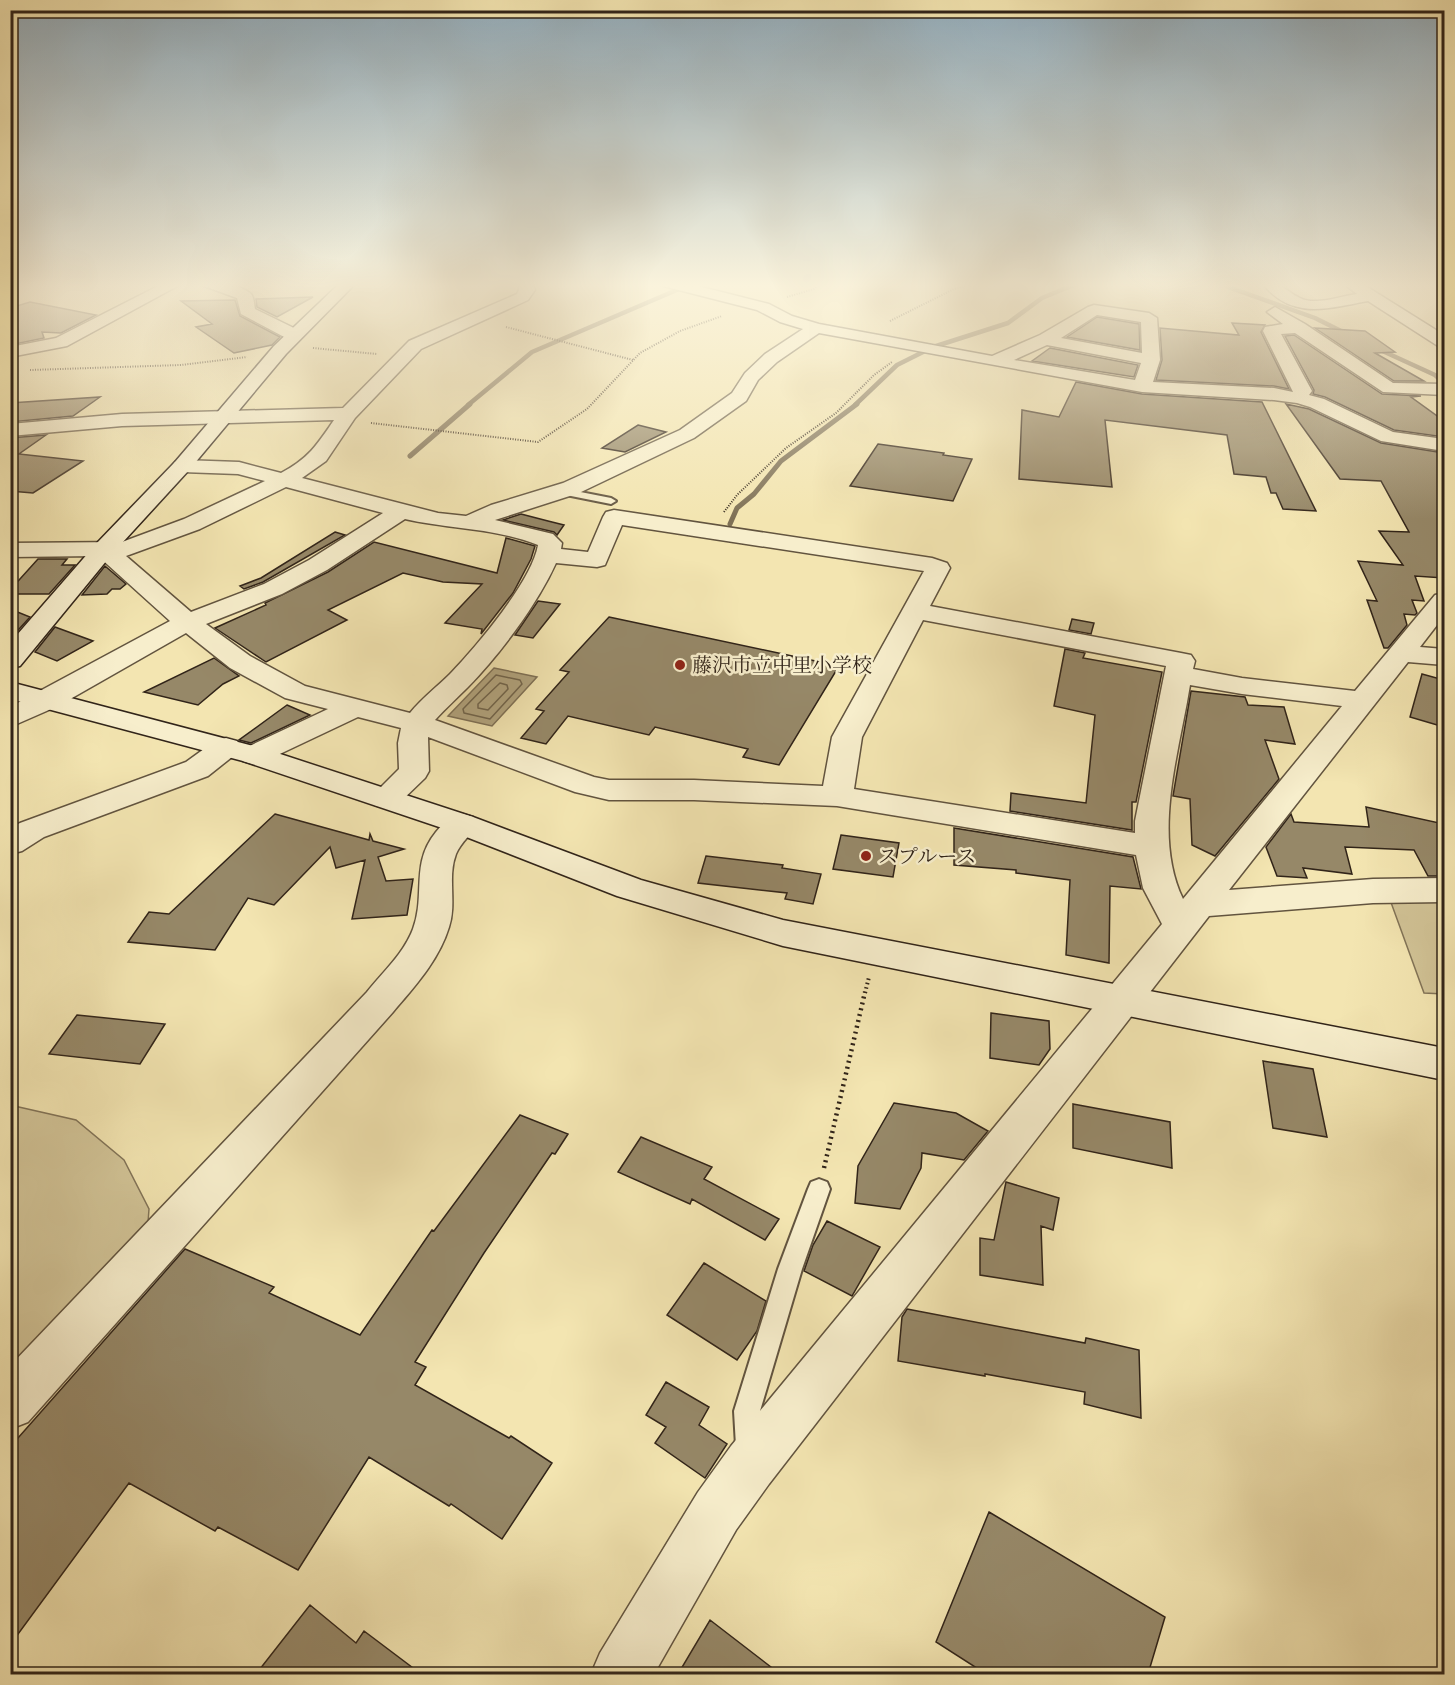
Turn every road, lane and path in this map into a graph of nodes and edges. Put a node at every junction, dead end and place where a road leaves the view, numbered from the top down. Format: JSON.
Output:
{"nodes":[{"id":1,"x":209,"y":362,"type":"edge"},
{"id":2,"x":270,"y":362,"type":"edge"},
{"id":3,"x":398,"y":362,"type":"edge"},
{"id":4,"x":632,"y":362,"type":"edge"},
{"id":5,"x":767,"y":362,"type":"edge"},
{"id":6,"x":897,"y":362,"type":"edge"},
{"id":7,"x":994,"y":362,"type":"edge"},
{"id":8,"x":1150,"y":362,"type":"edge"},
{"id":9,"x":1287,"y":362,"type":"edge"},
{"id":10,"x":1350,"y":362,"type":"edge"},
{"id":11,"x":25,"y":370,"type":"dead end"},
{"id":12,"x":1142,"y":387,"type":"junction"},
{"id":13,"x":1444,"y":389,"type":"edge"},
{"id":14,"x":1298,"y":398,"type":"junction"},
{"id":15,"x":222,"y":416,"type":"junction"},
{"id":16,"x":346,"y":417,"type":"junction"},
{"id":17,"x":10,"y":430,"type":"edge"},
{"id":18,"x":1444,"y":445,"type":"edge"},
{"id":19,"x":182,"y":466,"type":"junction"},
{"id":20,"x":285,"y":479,"type":"junction"},
{"id":21,"x":560,"y":491,"type":"junction"},
{"id":22,"x":611,"y":501,"type":"dead end"},
{"id":23,"x":401,"y":511,"type":"junction"},
{"id":24,"x":469,"y":523,"type":"junction"},
{"id":25,"x":714,"y":532,"type":"junction"},
{"id":26,"x":104,"y":549,"type":"junction"},
{"id":27,"x":10,"y":550,"type":"edge"},
{"id":28,"x":549,"y":555,"type":"junction"},
{"id":29,"x":1444,"y":600,"type":"edge"},
{"id":30,"x":913,"y":611,"type":"junction"},
{"id":31,"x":187,"y":622,"type":"junction"},
{"id":32,"x":1401,"y":653,"type":"junction"},
{"id":33,"x":1444,"y":657,"type":"edge"},
{"id":34,"x":10,"y":660,"type":"edge"},
{"id":35,"x":1179,"y":675,"type":"junction"},
{"id":36,"x":10,"y":690,"type":"edge"},
{"id":37,"x":48,"y":700,"type":"junction"},
{"id":38,"x":1362,"y":700,"type":"junction"},
{"id":39,"x":353,"y":708,"type":"junction"},
{"id":40,"x":10,"y":718,"type":"edge"},
{"id":41,"x":417,"y":723,"type":"junction"},
{"id":42,"x":240,"y":751,"type":"junction"},
{"id":43,"x":837,"y":796,"type":"junction"},
{"id":44,"x":386,"y":798,"type":"junction"},
{"id":45,"x":462,"y":824,"type":"junction"},
{"id":46,"x":10,"y":843,"type":"edge"},
{"id":47,"x":1150,"y":847,"type":"junction"},
{"id":48,"x":1444,"y":890,"type":"edge"},
{"id":49,"x":1190,"y":915,"type":"junction"},
{"id":50,"x":875,"y":953,"type":"junction"},
{"id":51,"x":1122,"y":999,"type":"junction"},
{"id":52,"x":1444,"y":1064,"type":"edge"},
{"id":53,"x":819,"y":1189,"type":"joint"},
{"id":54,"x":10,"y":1404,"type":"edge"},
{"id":55,"x":750,"y":1465,"type":"junction"},
{"id":56,"x":621,"y":1674,"type":"edge"}],
"edges":[{"from":1,"to":11,"type":"path"},
{"from":2,"to":15,"type":"street"},
{"from":3,"to":16,"type":"street"},
{"from":4,"to":16,"type":"path"},
{"from":5,"to":21,"type":"street"},
{"from":6,"to":25,"type":"path"},
{"from":7,"to":12,"type":"street"},
{"from":8,"to":12,"type":"street"},
{"from":9,"to":14,"type":"street"},
{"from":10,"to":13,"type":"street"},
{"from":12,"to":14,"type":"street"},
{"from":14,"to":18,"type":"street"},
{"from":15,"to":16,"type":"street"},
{"from":15,"to":17,"type":"street"},
{"from":15,"to":19,"type":"street"},
{"from":16,"to":20,"type":"street"},
{"from":19,"to":20,"type":"street"},
{"from":19,"to":26,"type":"street"},
{"from":20,"to":23,"type":"street"},
{"from":20,"to":26,"type":"street"},
{"from":21,"to":22,"type":"lane"},
{"from":21,"to":24,"type":"street"},
{"from":23,"to":24,"type":"street"},
{"from":23,"to":31,"type":"street"},
{"from":24,"to":28,"type":"street"},
{"from":25,"to":28,"type":"street"},
{"from":25,"to":30,"type":"street"},
{"from":26,"to":27,"type":"street"},
{"from":26,"to":31,"type":"street"},
{"from":26,"to":34,"type":"street"},
{"from":28,"to":41,"type":"street"},
{"from":29,"to":32,"type":"street"},
{"from":30,"to":35,"type":"street"},
{"from":30,"to":43,"type":"street"},
{"from":31,"to":37,"type":"street"},
{"from":31,"to":39,"type":"street"},
{"from":32,"to":33,"type":"street"},
{"from":32,"to":38,"type":"street"},
{"from":35,"to":38,"type":"street"},
{"from":35,"to":47,"type":"street"},
{"from":36,"to":37,"type":"street"},
{"from":37,"to":40,"type":"street"},
{"from":37,"to":42,"type":"street"},
{"from":38,"to":49,"type":"street"},
{"from":39,"to":41,"type":"street"},
{"from":39,"to":42,"type":"street"},
{"from":41,"to":43,"type":"street"},
{"from":41,"to":44,"type":"street"},
{"from":42,"to":44,"type":"street"},
{"from":42,"to":46,"type":"street"},
{"from":43,"to":47,"type":"street"},
{"from":44,"to":45,"type":"street"},
{"from":45,"to":50,"type":"street"},
{"from":45,"to":54,"type":"street"},
{"from":47,"to":49,"type":"street"},
{"from":48,"to":49,"type":"street"},
{"from":49,"to":51,"type":"street"},
{"from":50,"to":51,"type":"street"},
{"from":50,"to":53,"type":"path"},
{"from":51,"to":52,"type":"street"},
{"from":51,"to":55,"type":"street"},
{"from":53,"to":55,"type":"lane"},
{"from":55,"to":56,"type":"street"}]}
